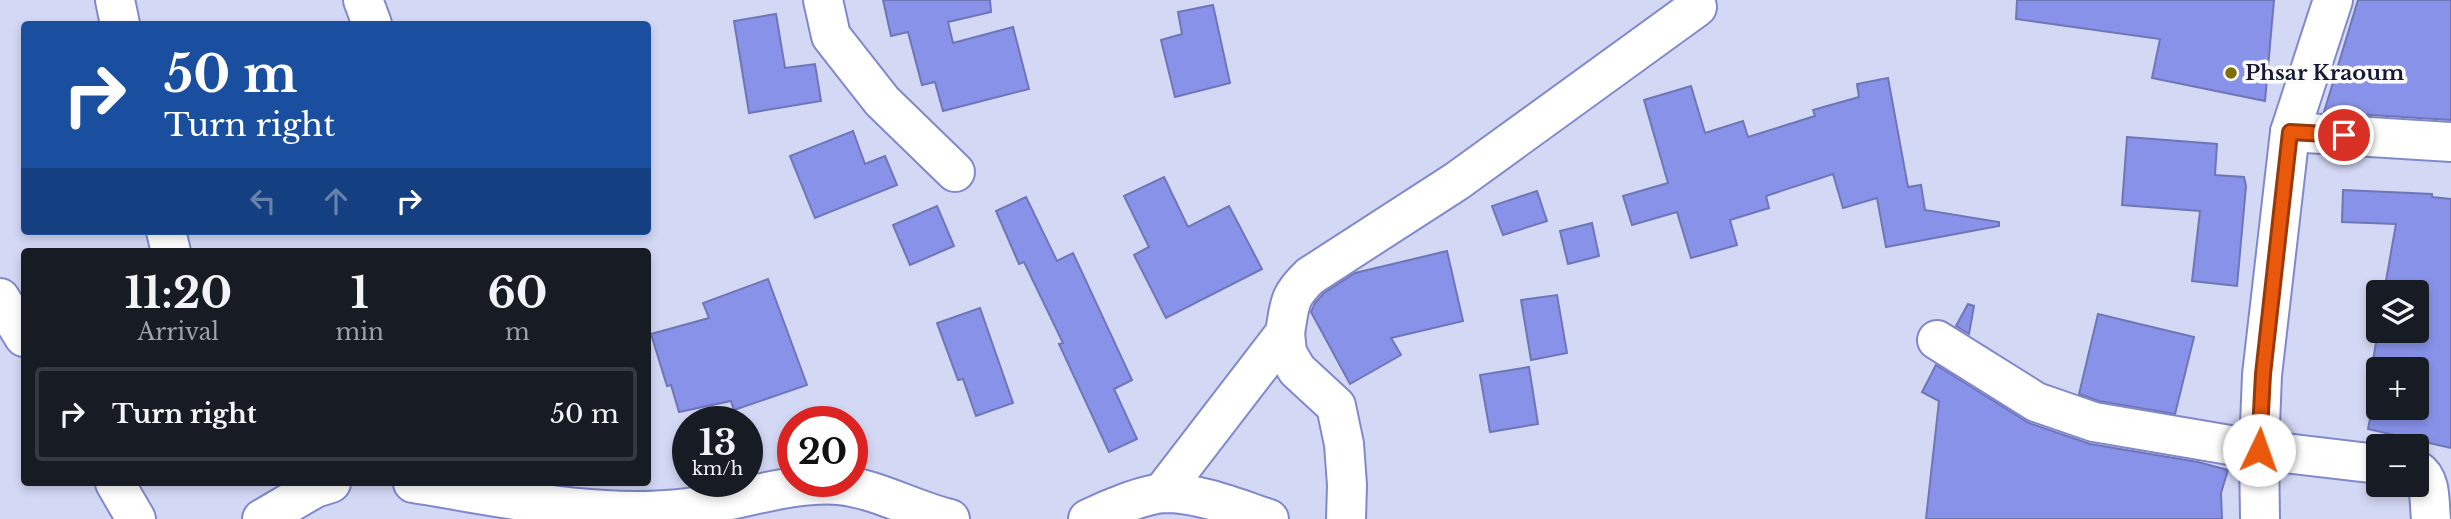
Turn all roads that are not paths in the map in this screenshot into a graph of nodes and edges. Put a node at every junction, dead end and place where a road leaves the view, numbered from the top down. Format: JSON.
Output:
{"nodes":[{"id":1,"x":115,"y":0,"type":"edge"},
{"id":2,"x":363,"y":0,"type":"edge"},
{"id":3,"x":822,"y":0,"type":"edge"},
{"id":4,"x":2333,"y":0,"type":"edge"},
{"id":5,"x":1697,"y":7,"type":"dead end"},
{"id":6,"x":119,"y":21,"type":"edge"},
{"id":7,"x":371,"y":21,"type":"edge"},
{"id":8,"x":2290,"y":132,"type":"junction"},
{"id":9,"x":2451,"y":142,"type":"edge"},
{"id":10,"x":955,"y":172,"type":"dead end"},
{"id":11,"x":0,"y":298,"type":"edge"},
{"id":12,"x":21,"y":332,"type":"edge"},
{"id":13,"x":1285,"y":333,"type":"junction"},
{"id":14,"x":1937,"y":340,"type":"dead end"},
{"id":15,"x":2259,"y":450,"type":"junction"},
{"id":16,"x":2366,"y":463,"type":"edge"},
{"id":17,"x":117,"y":486,"type":"edge"},
{"id":18,"x":321,"y":486,"type":"edge"},
{"id":19,"x":431,"y":486,"type":"edge"},
{"id":20,"x":1162,"y":493,"type":"junction"},
{"id":21,"x":2428,"y":497,"type":"edge"},
{"id":22,"x":136,"y":519,"type":"edge"},
{"id":23,"x":262,"y":519,"type":"edge"},
{"id":24,"x":950,"y":519,"type":"edge"},
{"id":25,"x":1088,"y":519,"type":"edge"},
{"id":26,"x":1269,"y":519,"type":"edge"},
{"id":27,"x":1346,"y":519,"type":"edge"},
{"id":28,"x":2260,"y":519,"type":"edge"},
{"id":29,"x":2431,"y":519,"type":"edge"}],
"edges":[{"from":1,"to":6,"type":"street"},
{"from":2,"to":7,"type":"street"},
{"from":3,"to":10,"type":"street"},
{"from":4,"to":8,"type":"street"},
{"from":5,"to":13,"type":"street"},
{"from":8,"to":9,"type":"street"},
{"from":8,"to":15,"type":"street"},
{"from":11,"to":12,"type":"street"},
{"from":13,"to":20,"type":"street"},
{"from":13,"to":27,"type":"street"},
{"from":14,"to":15,"type":"street"},
{"from":15,"to":16,"type":"street"},
{"from":15,"to":28,"type":"street"},
{"from":17,"to":22,"type":"street"},
{"from":18,"to":23,"type":"street"},
{"from":19,"to":24,"type":"street"},
{"from":20,"to":25,"type":"street"},
{"from":20,"to":26,"type":"street"},
{"from":21,"to":29,"type":"street"}]}
